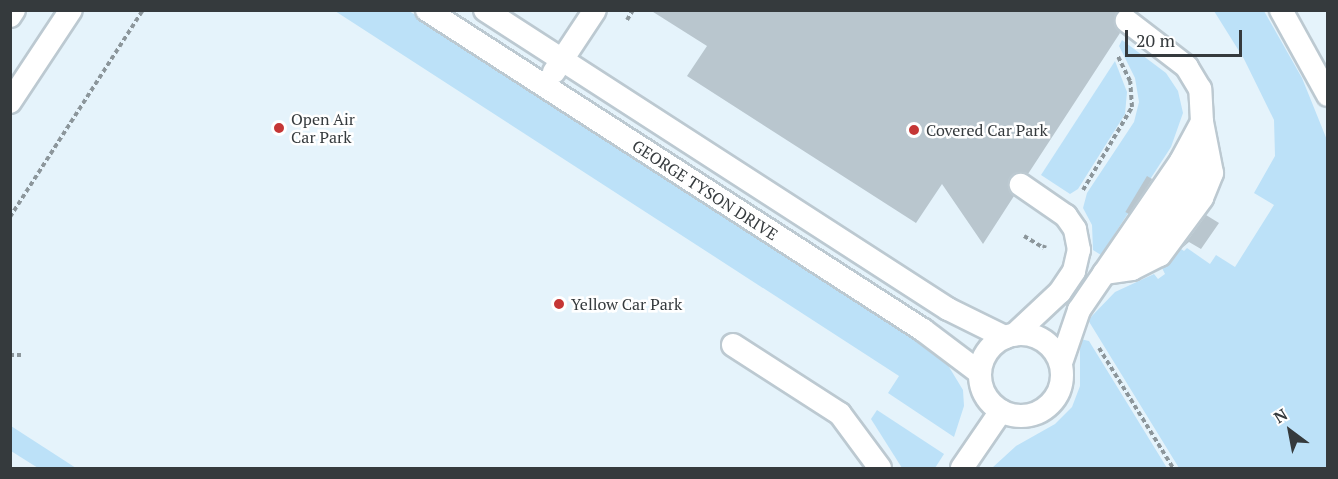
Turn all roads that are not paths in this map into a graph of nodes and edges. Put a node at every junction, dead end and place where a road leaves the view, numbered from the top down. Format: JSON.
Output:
{"nodes":[{"id":1,"x":14,"y":10,"type":"edge"},
{"id":2,"x":71,"y":10,"type":"edge"},
{"id":3,"x":427,"y":10,"type":"edge"},
{"id":4,"x":485,"y":10,"type":"edge"},
{"id":5,"x":595,"y":10,"type":"edge"},
{"id":6,"x":1281,"y":10,"type":"edge"},
{"id":7,"x":10,"y":16,"type":"edge"},
{"id":8,"x":1127,"y":21,"type":"dead end"},
{"id":9,"x":561,"y":60,"type":"junction"},
{"id":10,"x":544,"y":86,"type":"junction"},
{"id":11,"x":1328,"y":95,"type":"edge"},
{"id":12,"x":10,"y":102,"type":"edge"},
{"id":13,"x":1202,"y":122,"type":"junction"},
{"id":14,"x":1021,"y":185,"type":"dead end"},
{"id":15,"x":1104,"y":273,"type":"junction"},
{"id":16,"x":1010,"y":336,"type":"junction"},
{"id":17,"x":733,"y":345,"type":"dead end"},
{"id":18,"x":1061,"y":363,"type":"junction"},
{"id":19,"x":980,"y":373,"type":"junction"},
{"id":20,"x":1000,"y":411,"type":"junction"},
{"id":21,"x":880,"y":468,"type":"edge"},
{"id":22,"x":962,"y":468,"type":"edge"}],
"edges":[{"from":1,"to":7,"type":"lane"},
{"from":2,"to":12,"type":"lane"},
{"from":3,"to":10,"type":"lane","name":"GEORGE TYSON DRIVE"},
{"from":4,"to":9,"type":"lane","name":"GEORGE TYSON DRIVE"},
{"from":5,"to":9,"type":"lane"},
{"from":6,"to":11,"type":"lane"},
{"from":8,"to":13,"type":"lane"},
{"from":9,"to":10,"type":"lane"},
{"from":9,"to":16,"type":"lane","name":"GEORGE TYSON DRIVE"},
{"from":10,"to":19,"type":"lane","name":"GEORGE TYSON DRIVE"},
{"from":13,"to":15,"type":"lane"},
{"from":13,"to":15,"type":"lane"},
{"from":14,"to":16,"type":"lane"},
{"from":15,"to":18,"type":"lane"},
{"from":16,"to":18,"type":"lane"},
{"from":16,"to":19,"type":"lane"},
{"from":17,"to":21,"type":"lane"},
{"from":18,"to":20,"type":"lane"},
{"from":19,"to":20,"type":"lane"},
{"from":20,"to":22,"type":"lane"}]}
